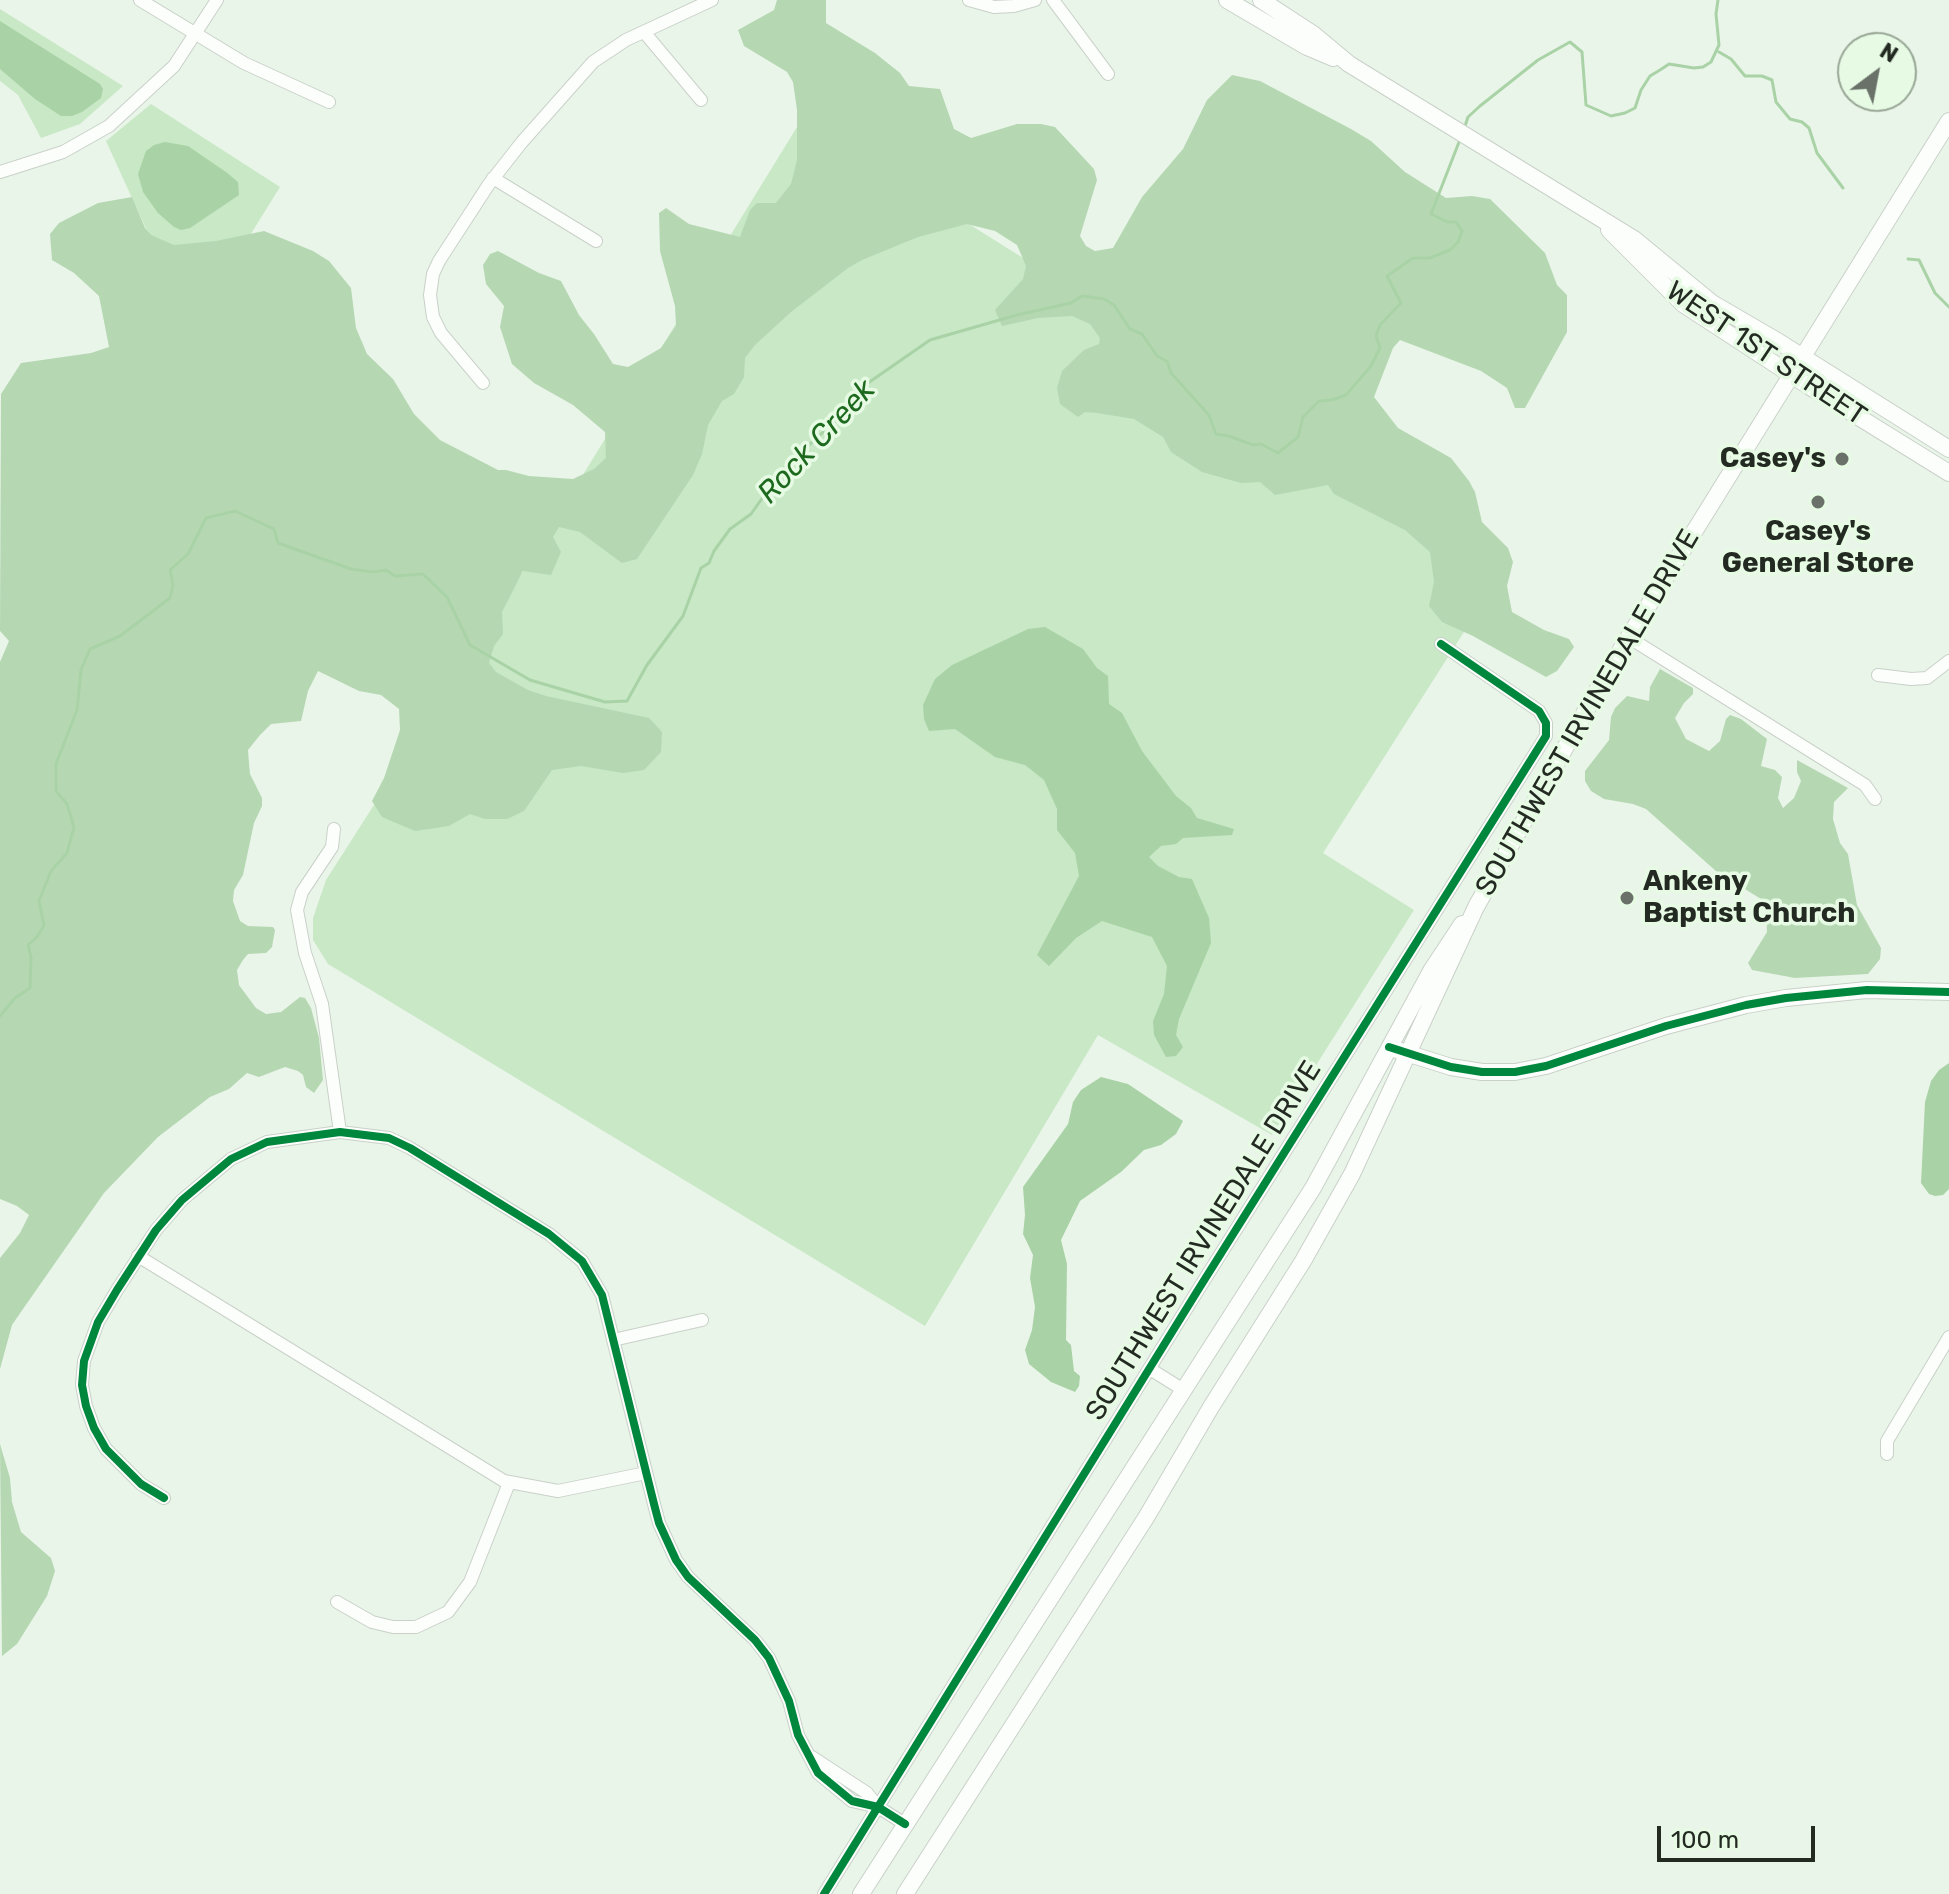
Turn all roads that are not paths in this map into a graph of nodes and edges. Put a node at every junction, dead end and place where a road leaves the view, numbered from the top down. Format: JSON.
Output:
{"nodes":[{"id":1,"x":140,"y":0,"type":"edge"},
{"id":2,"x":217,"y":0,"type":"edge"},
{"id":3,"x":712,"y":0,"type":"edge"},
{"id":4,"x":969,"y":0,"type":"edge"},
{"id":5,"x":1035,"y":0,"type":"edge"},
{"id":6,"x":1053,"y":0,"type":"edge"},
{"id":7,"x":1227,"y":0,"type":"edge"},
{"id":8,"x":1261,"y":0,"type":"edge"},
{"id":9,"x":644,"y":32,"type":"junction"},
{"id":10,"x":196,"y":34,"type":"junction"},
{"id":11,"x":1349,"y":64,"type":"junction"},
{"id":12,"x":1108,"y":74,"type":"dead end"},
{"id":13,"x":701,"y":100,"type":"dead end"},
{"id":14,"x":329,"y":102,"type":"dead end"},
{"id":15,"x":1949,"y":121,"type":"edge"},
{"id":16,"x":0,"y":172,"type":"edge"},
{"id":17,"x":493,"y":178,"type":"junction"},
{"id":18,"x":1597,"y":217,"type":"junction"},
{"id":19,"x":596,"y":241,"type":"dead end"},
{"id":20,"x":1802,"y":356,"type":"junction"},
{"id":21,"x":1790,"y":374,"type":"junction"},
{"id":22,"x":483,"y":383,"type":"dead end"},
{"id":23,"x":1949,"y":449,"type":"edge"},
{"id":24,"x":1949,"y":473,"type":"edge"},
{"id":25,"x":1628,"y":637,"type":"junction"},
{"id":26,"x":1441,"y":644,"type":"dead end"},
{"id":27,"x":1949,"y":661,"type":"edge"},
{"id":28,"x":1878,"y":675,"type":"dead end"},
{"id":29,"x":1875,"y":799,"type":"dead end"},
{"id":30,"x":334,"y":829,"type":"dead end"},
{"id":31,"x":1476,"y":907,"type":"junction"},
{"id":32,"x":1949,"y":992,"type":"edge"},
{"id":33,"x":1389,"y":1047,"type":"junction"},
{"id":34,"x":1407,"y":1053,"type":"junction"},
{"id":35,"x":340,"y":1132,"type":"junction"},
{"id":36,"x":138,"y":1256,"type":"junction"},
{"id":37,"x":702,"y":1320,"type":"dead end"},
{"id":38,"x":1949,"y":1337,"type":"edge"},
{"id":39,"x":613,"y":1340,"type":"junction"},
{"id":40,"x":1150,"y":1369,"type":"junction"},
{"id":41,"x":1182,"y":1389,"type":"junction"},
{"id":42,"x":1887,"y":1454,"type":"dead end"},
{"id":43,"x":646,"y":1473,"type":"junction"},
{"id":44,"x":509,"y":1483,"type":"junction"},
{"id":45,"x":164,"y":1498,"type":"dead end"},
{"id":46,"x":337,"y":1602,"type":"dead end"},
{"id":47,"x":878,"y":1807,"type":"junction"},
{"id":48,"x":905,"y":1824,"type":"junction"},
{"id":49,"x":824,"y":1894,"type":"edge"},
{"id":50,"x":861,"y":1894,"type":"edge"},
{"id":51,"x":905,"y":1894,"type":"edge"}],
"edges":[{"from":1,"to":10,"type":"street"},
{"from":2,"to":10,"type":"street"},
{"from":3,"to":9,"type":"street"},
{"from":4,"to":5,"type":"street"},
{"from":6,"to":12,"type":"street"},
{"from":7,"to":11,"type":"main road","name":"WEST 1ST STREET"},
{"from":8,"to":11,"type":"main road","name":"WEST 1ST STREET"},
{"from":9,"to":13,"type":"street"},
{"from":9,"to":17,"type":"street"},
{"from":10,"to":14,"type":"street"},
{"from":10,"to":16,"type":"street"},
{"from":11,"to":18,"type":"main road","name":"WEST 1ST STREET"},
{"from":15,"to":20,"type":"main road","name":"SOUTHWEST IRVINEDALE DRIVE"},
{"from":17,"to":19,"type":"street"},
{"from":17,"to":22,"type":"street"},
{"from":18,"to":20,"type":"main road","name":"WEST 1ST STREET"},
{"from":18,"to":21,"type":"main road","name":"WEST 1ST STREET"},
{"from":20,"to":21,"type":"main road","name":"SOUTHWEST IRVINEDALE DRIVE"},
{"from":20,"to":23,"type":"main road","name":"WEST 1ST STREET"},
{"from":21,"to":24,"type":"main road","name":"WEST 1ST STREET"},
{"from":21,"to":25,"type":"main road","name":"SOUTHWEST IRVINEDALE DRIVE"},
{"from":25,"to":29,"type":"street"},
{"from":25,"to":31,"type":"main road","name":"SOUTHWEST IRVINEDALE DRIVE"},
{"from":26,"to":40,"type":"street","name":"SOUTHWEST IRVINEDALE DRIVE"},
{"from":27,"to":28,"type":"street"},
{"from":30,"to":35,"type":"street"},
{"from":31,"to":33,"type":"main road","name":"SOUTHWEST IRVINEDALE DRIVE"},
{"from":31,"to":34,"type":"main road","name":"SOUTHWEST IRVINEDALE DRIVE"},
{"from":32,"to":34,"type":"main road"},
{"from":33,"to":34,"type":"main road"},
{"from":33,"to":41,"type":"main road","name":"SOUTHWEST IRVINEDALE DRIVE"},
{"from":34,"to":51,"type":"main road","name":"SOUTHWEST IRVINEDALE DRIVE"},
{"from":35,"to":36,"type":"street"},
{"from":35,"to":39,"type":"street"},
{"from":36,"to":44,"type":"street"},
{"from":36,"to":45,"type":"street"},
{"from":37,"to":39,"type":"street"},
{"from":38,"to":42,"type":"street"},
{"from":39,"to":43,"type":"street"},
{"from":40,"to":41,"type":"street"},
{"from":40,"to":47,"type":"street","name":"SOUTHWEST IRVINEDALE DRIVE"},
{"from":41,"to":48,"type":"main road","name":"SOUTHWEST IRVINEDALE DRIVE"},
{"from":43,"to":44,"type":"street"},
{"from":43,"to":47,"type":"street"},
{"from":44,"to":46,"type":"street"},
{"from":47,"to":48,"type":"street"},
{"from":47,"to":49,"type":"street","name":"SOUTHWEST IRVINEDALE DRIVE"},
{"from":48,"to":50,"type":"main road","name":"SOUTHWEST IRVINEDALE DRIVE"}]}
